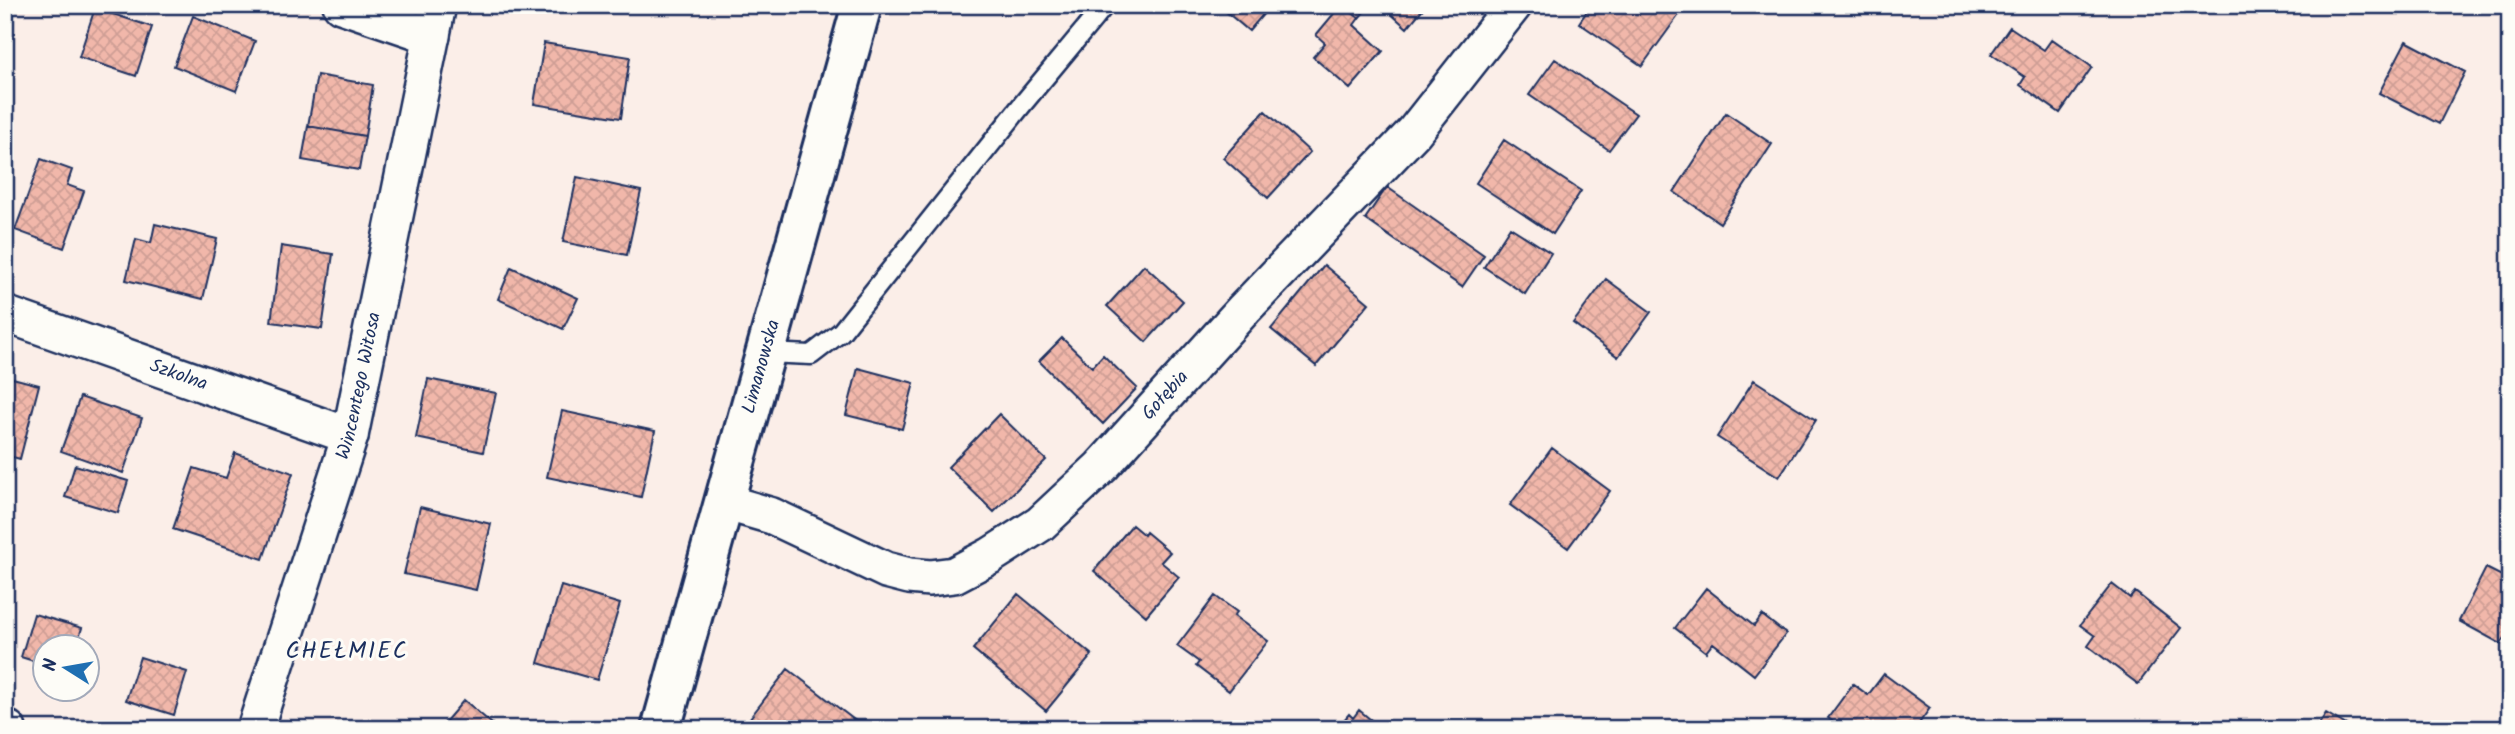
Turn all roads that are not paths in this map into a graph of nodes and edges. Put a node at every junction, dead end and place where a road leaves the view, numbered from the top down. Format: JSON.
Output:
{"nodes":[{"id":1,"x":341,"y":5,"type":"edge"},
{"id":2,"x":862,"y":5,"type":"edge"},
{"id":3,"x":1105,"y":5,"type":"edge"},
{"id":4,"x":1514,"y":5,"type":"edge"},
{"id":5,"x":435,"y":20,"type":"edge"},
{"id":6,"x":5,"y":314,"type":"edge"},
{"id":7,"x":766,"y":353,"type":"junction"},
{"id":8,"x":350,"y":436,"type":"junction"},
{"id":9,"x":724,"y":502,"type":"junction"},
{"id":10,"x":256,"y":729,"type":"edge"},
{"id":11,"x":661,"y":729,"type":"edge"}],
"edges":[{"from":1,"to":5,"type":"street","name":"Wincentego Witosa"},
{"from":2,"to":7,"type":"main road","name":"Limanowska"},
{"from":3,"to":7,"type":"lane"},
{"from":4,"to":9,"type":"street","name":"Gołębia"},
{"from":5,"to":8,"type":"street","name":"Wincentego Witosa"},
{"from":6,"to":8,"type":"street","name":"Szkolna"},
{"from":7,"to":9,"type":"main road","name":"Limanowska"},
{"from":8,"to":10,"type":"street","name":"Wincentego Witosa"},
{"from":9,"to":11,"type":"main road","name":"Limanowska"}]}
